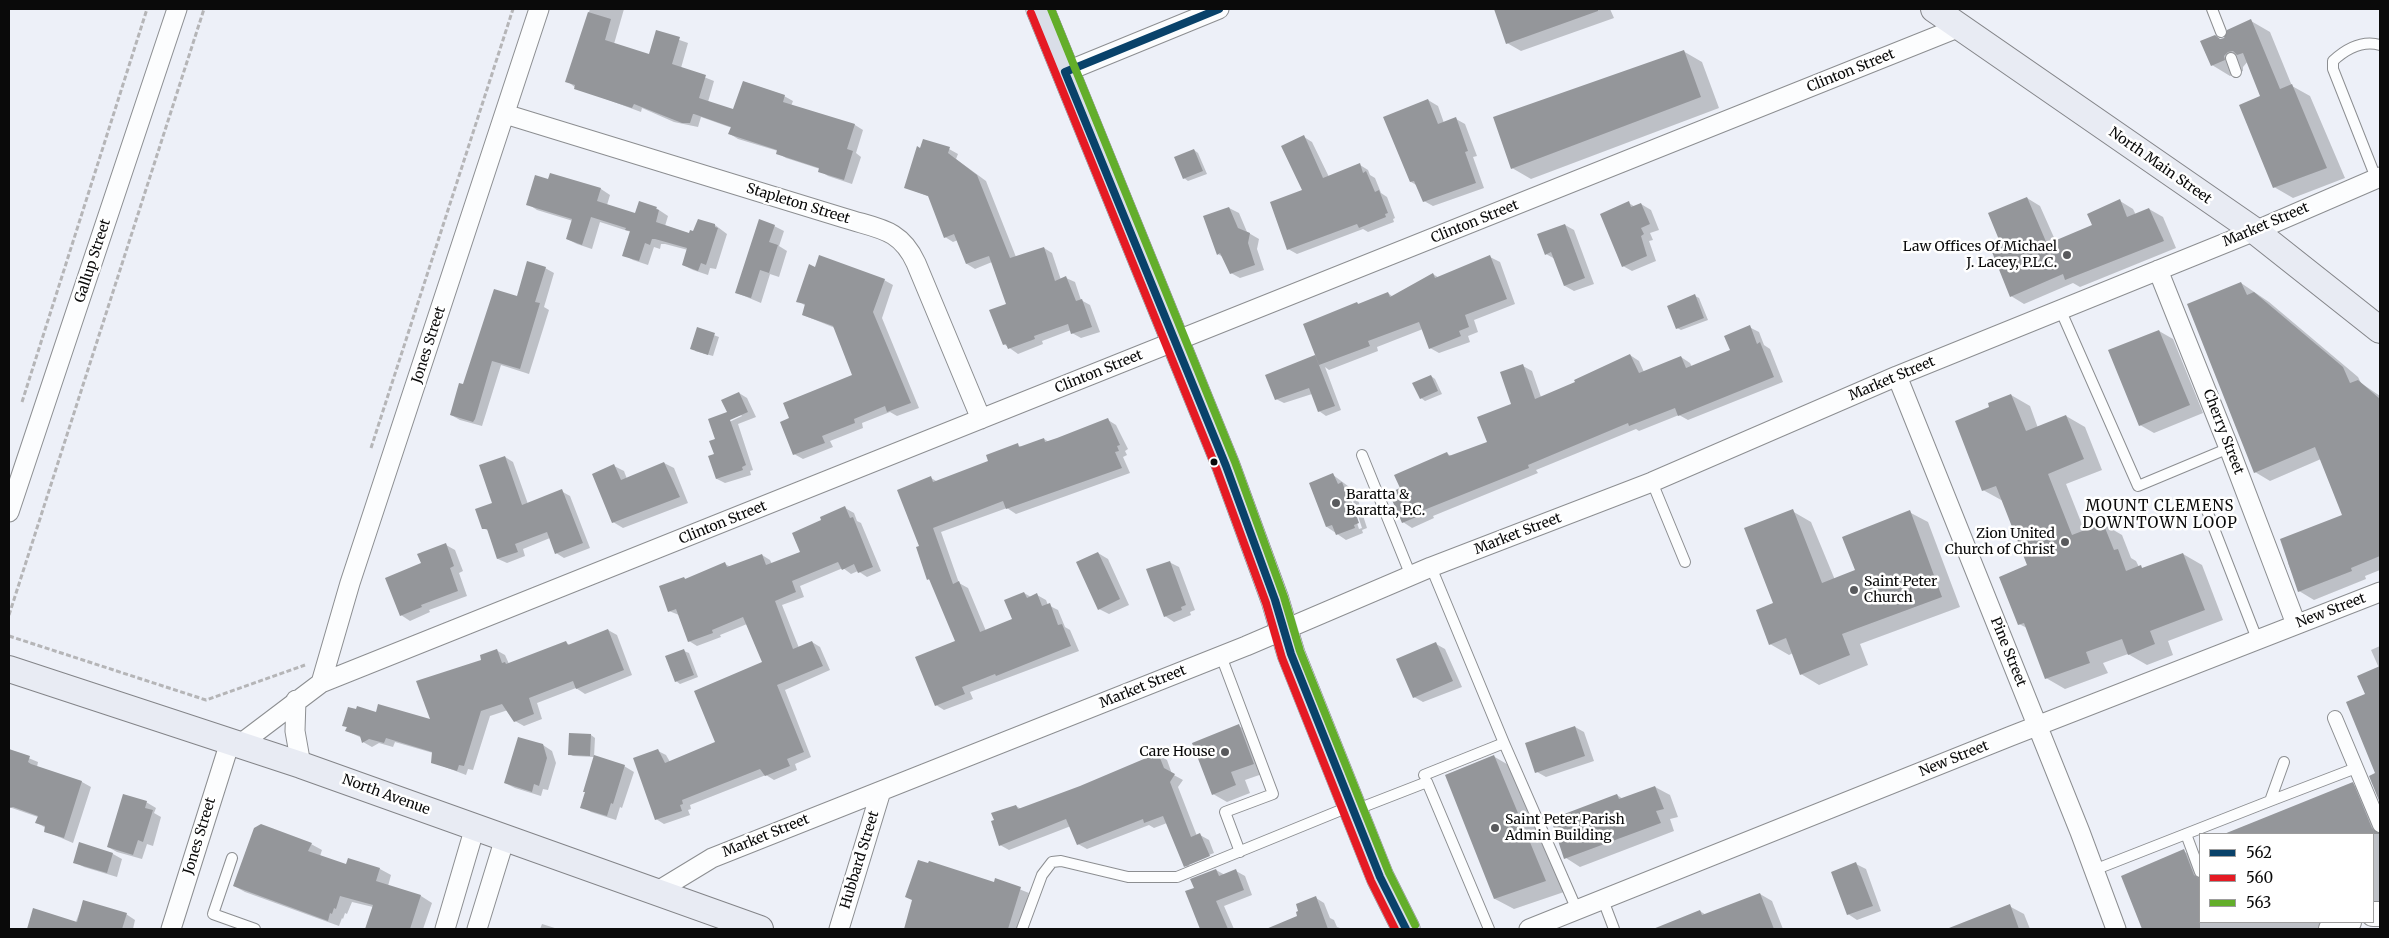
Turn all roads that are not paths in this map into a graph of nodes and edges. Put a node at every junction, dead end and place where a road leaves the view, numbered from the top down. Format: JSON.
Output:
{"nodes":[{"id":1,"x":176,"y":9,"type":"edge"},
{"id":2,"x":539,"y":9,"type":"edge"},
{"id":3,"x":1040,"y":9,"type":"edge"},
{"id":4,"x":1219,"y":9,"type":"edge"},
{"id":5,"x":1934,"y":9,"type":"edge"},
{"id":6,"x":2212,"y":9,"type":"edge"},
{"id":7,"x":1960,"y":27,"type":"junction"},
{"id":8,"x":2221,"y":32,"type":"dead end"},
{"id":9,"x":2380,"y":45,"type":"edge"},
{"id":10,"x":2231,"y":58,"type":"dead end"},
{"id":11,"x":1066,"y":72,"type":"junction"},
{"id":12,"x":2236,"y":72,"type":"dead end"},
{"id":13,"x":505,"y":114,"type":"junction"},
{"id":14,"x":2378,"y":177,"type":"edge"},
{"id":15,"x":2255,"y":231,"type":"junction"},
{"id":16,"x":2158,"y":270,"type":"junction"},
{"id":17,"x":2060,"y":309,"type":"junction"},
{"id":18,"x":2380,"y":330,"type":"edge"},
{"id":19,"x":1175,"y":341,"type":"junction"},
{"id":20,"x":1898,"y":376,"type":"junction"},
{"id":21,"x":981,"y":419,"type":"junction"},
{"id":22,"x":2230,"y":448,"type":"junction"},
{"id":23,"x":1362,"y":455,"type":"dead end"},
{"id":24,"x":1652,"y":482,"type":"junction"},
{"id":25,"x":2206,"y":508,"type":"dead end"},
{"id":26,"x":9,"y":512,"type":"edge"},
{"id":27,"x":1686,"y":562,"type":"dead end"},
{"id":28,"x":1431,"y":567,"type":"junction"},
{"id":29,"x":1411,"y":576,"type":"junction"},
{"id":30,"x":2380,"y":592,"type":"edge"},
{"id":31,"x":2296,"y":624,"type":"junction"},
{"id":32,"x":1284,"y":630,"type":"junction"},
{"id":33,"x":2257,"y":639,"type":"junction"},
{"id":34,"x":1221,"y":656,"type":"junction"},
{"id":35,"x":9,"y":669,"type":"edge"},
{"id":36,"x":321,"y":683,"type":"junction"},
{"id":37,"x":296,"y":700,"type":"junction"},
{"id":38,"x":2335,"y":718,"type":"dead end"},
{"id":39,"x":2038,"y":726,"type":"junction"},
{"id":40,"x":1504,"y":743,"type":"junction"},
{"id":41,"x":234,"y":744,"type":"junction"},
{"id":42,"x":2284,"y":762,"type":"dead end"},
{"id":43,"x":301,"y":765,"type":"junction"},
{"id":44,"x":2356,"y":768,"type":"junction"},
{"id":45,"x":1424,"y":775,"type":"dead end"},
{"id":46,"x":881,"y":791,"type":"junction"},
{"id":47,"x":2270,"y":801,"type":"junction"},
{"id":48,"x":1353,"y":808,"type":"junction"},
{"id":49,"x":2380,"y":825,"type":"edge"},
{"id":50,"x":475,"y":828,"type":"junction"},
{"id":51,"x":2186,"y":834,"type":"junction"},
{"id":52,"x":505,"y":838,"type":"junction"},
{"id":53,"x":1240,"y":852,"type":"junction"},
{"id":54,"x":232,"y":858,"type":"dead end"},
{"id":55,"x":2199,"y":869,"type":"edge"},
{"id":56,"x":2094,"y":870,"type":"junction"},
{"id":57,"x":656,"y":892,"type":"junction"},
{"id":58,"x":1603,"y":900,"type":"junction"},
{"id":59,"x":1577,"y":910,"type":"junction"},
{"id":60,"x":2346,"y":923,"type":"edge"},
{"id":61,"x":1536,"y":928,"type":"edge"},
{"id":62,"x":171,"y":929,"type":"edge"},
{"id":63,"x":255,"y":929,"type":"edge"},
{"id":64,"x":445,"y":929,"type":"edge"},
{"id":65,"x":478,"y":929,"type":"edge"},
{"id":66,"x":760,"y":929,"type":"edge"},
{"id":67,"x":838,"y":929,"type":"edge"},
{"id":68,"x":1022,"y":929,"type":"edge"},
{"id":69,"x":1406,"y":929,"type":"edge"},
{"id":70,"x":1489,"y":929,"type":"edge"},
{"id":71,"x":1614,"y":929,"type":"edge"},
{"id":72,"x":2116,"y":929,"type":"edge"},
{"id":73,"x":2331,"y":929,"type":"edge"}],
"edges":[{"from":1,"to":26,"type":"street","name":"Gallup Street"},
{"from":2,"to":13,"type":"street","name":"Jones Street"},
{"from":3,"to":11,"type":"main road"},
{"from":4,"to":11,"type":"street"},
{"from":5,"to":7,"type":"main road","name":"North Main Street"},
{"from":6,"to":8,"type":"lane"},
{"from":7,"to":15,"type":"main road","name":"North Main Street"},
{"from":7,"to":19,"type":"street","name":"Clinton Street"},
{"from":9,"to":14,"type":"lane"},
{"from":10,"to":12,"type":"lane"},
{"from":11,"to":19,"type":"main road"},
{"from":13,"to":21,"type":"street","name":"Stapleton Street"},
{"from":13,"to":36,"type":"street","name":"Jones Street"},
{"from":14,"to":15,"type":"street","name":"Market Street"},
{"from":15,"to":16,"type":"street","name":"Market Street"},
{"from":15,"to":18,"type":"main road","name":"North Main Street"},
{"from":16,"to":17,"type":"street","name":"Market Street"},
{"from":16,"to":22,"type":"street","name":"Cherry Street"},
{"from":17,"to":20,"type":"street","name":"Market Street"},
{"from":17,"to":22,"type":"lane"},
{"from":19,"to":21,"type":"street","name":"Clinton Street"},
{"from":19,"to":32,"type":"main road"},
{"from":20,"to":24,"type":"street","name":"Market Street"},
{"from":20,"to":39,"type":"street","name":"Pine Street"},
{"from":21,"to":36,"type":"street","name":"Clinton Street"},
{"from":22,"to":31,"type":"street","name":"Cherry Street"},
{"from":23,"to":29,"type":"lane"},
{"from":24,"to":27,"type":"lane"},
{"from":24,"to":28,"type":"street","name":"Market Street"},
{"from":25,"to":33,"type":"lane"},
{"from":28,"to":29,"type":"street","name":"Market Street"},
{"from":28,"to":40,"type":"lane"},
{"from":29,"to":32,"type":"street","name":"Market Street"},
{"from":30,"to":31,"type":"street","name":"New Street"},
{"from":31,"to":33,"type":"street","name":"New Street"},
{"from":32,"to":34,"type":"street","name":"Market Street"},
{"from":32,"to":48,"type":"main road"},
{"from":33,"to":39,"type":"street","name":"New Street"},
{"from":34,"to":46,"type":"street","name":"Market Street"},
{"from":34,"to":53,"type":"lane"},
{"from":35,"to":41,"type":"main road","name":"North Avenue"},
{"from":36,"to":37,"type":"street","name":"Clinton Street"},
{"from":37,"to":41,"type":"street","name":"Clinton Street"},
{"from":37,"to":43,"type":"street"},
{"from":38,"to":44,"type":"street"},
{"from":39,"to":56,"type":"street","name":"Pine Street"},
{"from":39,"to":58,"type":"street","name":"New Street"},
{"from":40,"to":45,"type":"lane"},
{"from":40,"to":59,"type":"lane"},
{"from":41,"to":43,"type":"main road","name":"North Avenue"},
{"from":41,"to":62,"type":"street","name":"Jones Street"},
{"from":42,"to":47,"type":"lane"},
{"from":43,"to":50,"type":"main road","name":"North Avenue"},
{"from":44,"to":47,"type":"lane"},
{"from":44,"to":49,"type":"street"},
{"from":46,"to":57,"type":"street","name":"Market Street"},
{"from":46,"to":67,"type":"street","name":"Hubbard Street"},
{"from":47,"to":51,"type":"lane"},
{"from":48,"to":53,"type":"lane"},
{"from":48,"to":69,"type":"main road"},
{"from":48,"to":70,"type":"lane"},
{"from":50,"to":52,"type":"main road","name":"North Avenue"},
{"from":50,"to":64,"type":"street"},
{"from":51,"to":55,"type":"lane"},
{"from":51,"to":56,"type":"lane"},
{"from":52,"to":57,"type":"main road","name":"North Avenue"},
{"from":52,"to":65,"type":"street"},
{"from":53,"to":68,"type":"lane"},
{"from":54,"to":63,"type":"lane"},
{"from":56,"to":72,"type":"street","name":"Pine Street"},
{"from":57,"to":66,"type":"main road","name":"North Avenue"},
{"from":58,"to":59,"type":"street","name":"New Street"},
{"from":58,"to":71,"type":"lane"},
{"from":59,"to":61,"type":"street","name":"New Street"},
{"from":60,"to":73,"type":"street"}]}
